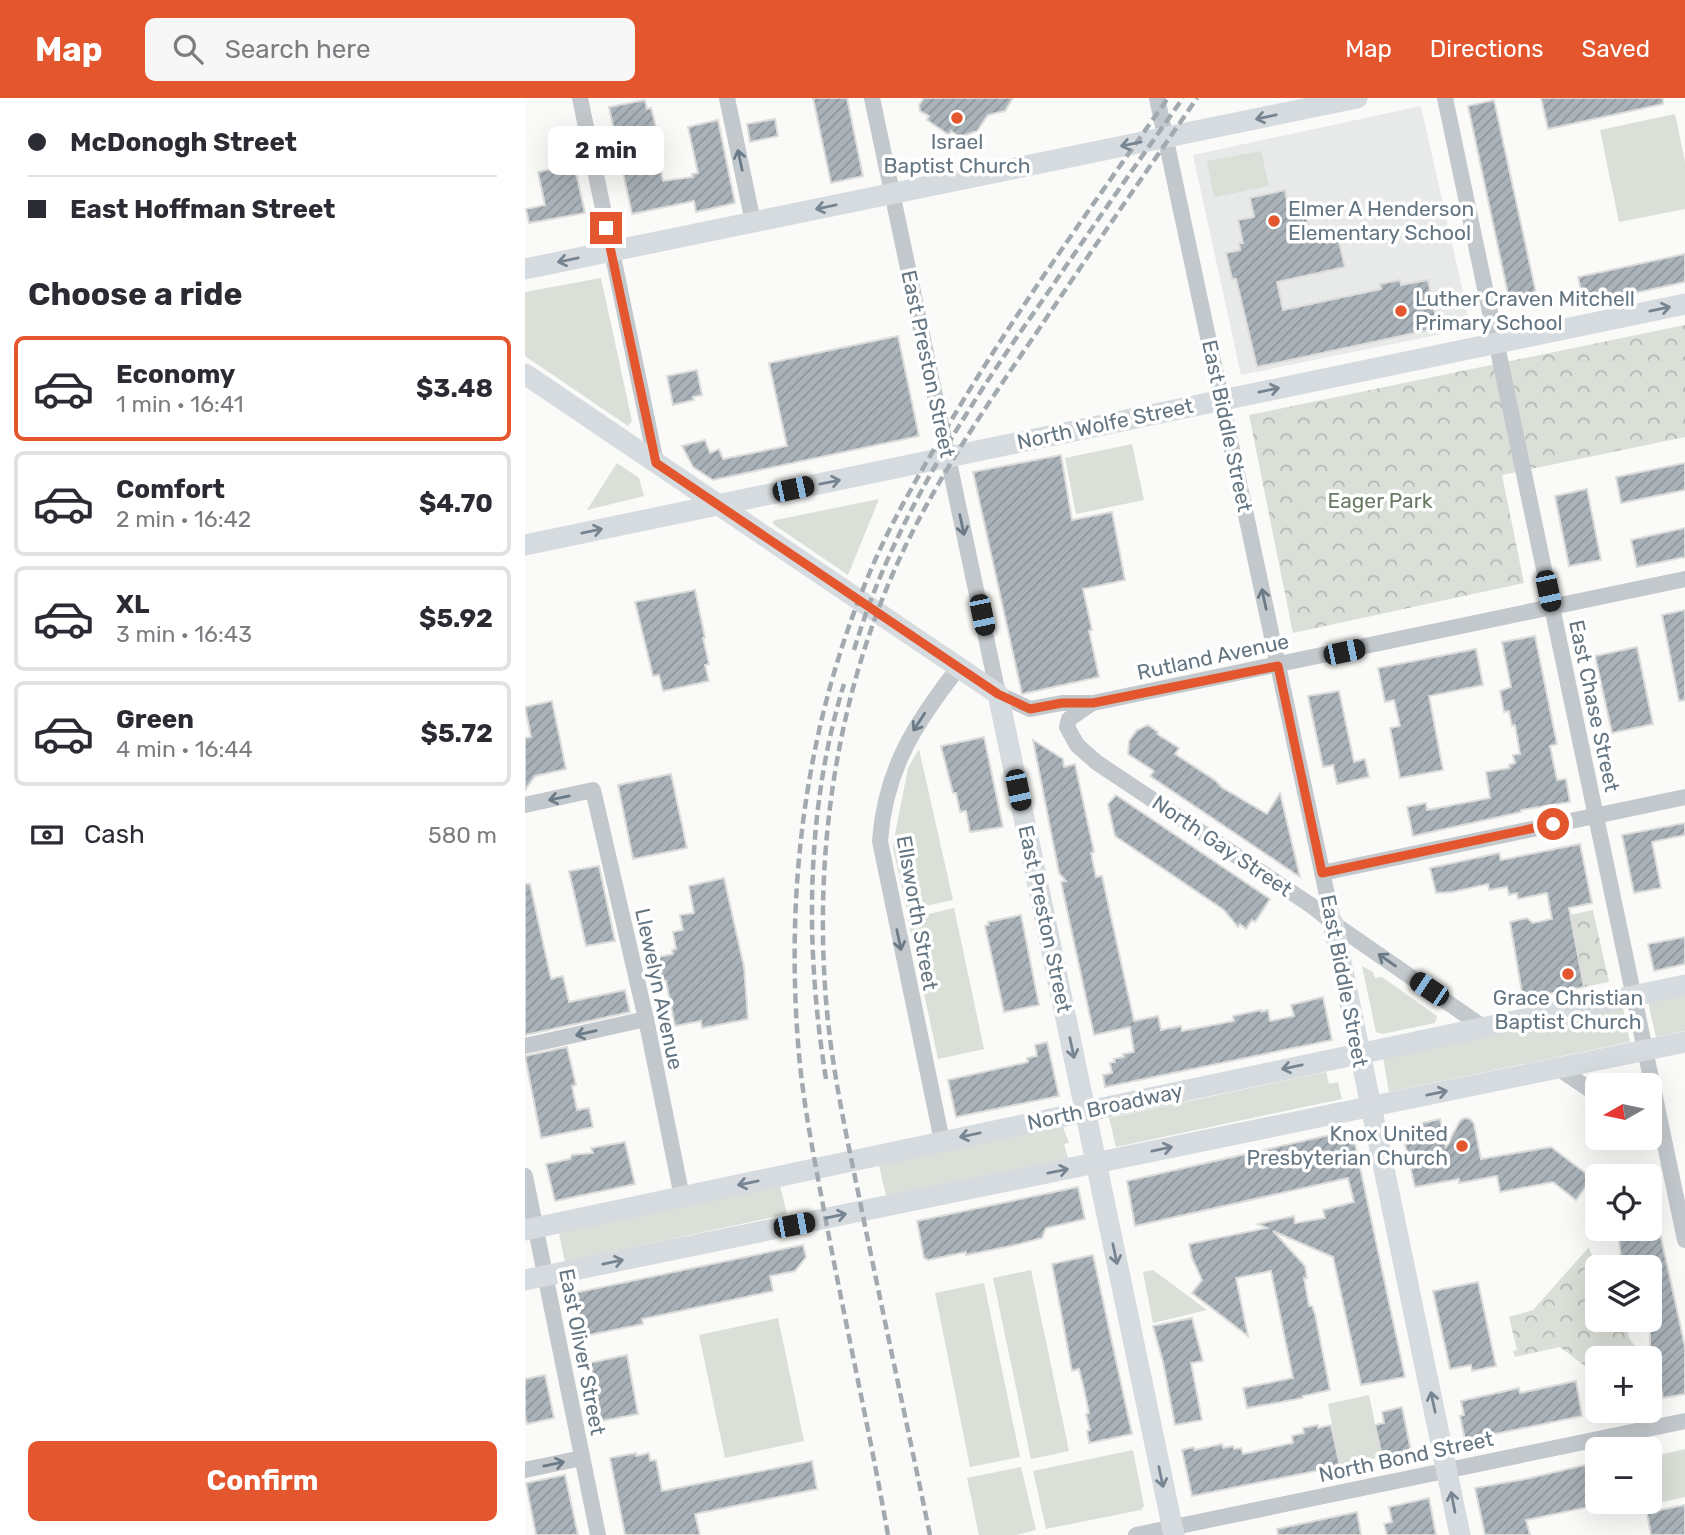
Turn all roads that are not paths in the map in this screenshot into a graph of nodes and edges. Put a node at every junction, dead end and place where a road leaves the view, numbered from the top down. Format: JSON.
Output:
{"nodes":[{"id":1,"x":580,"y":98,"type":"edge"},
{"id":2,"x":727,"y":98,"type":"edge"},
{"id":3,"x":872,"y":98,"type":"edge"},
{"id":4,"x":1157,"y":98,"type":"edge"},
{"id":5,"x":1357,"y":98,"type":"edge"},
{"id":6,"x":1445,"y":98,"type":"edge"},
{"id":7,"x":1166,"y":137,"type":"junction"},
{"id":8,"x":892,"y":194,"type":"junction"},
{"id":9,"x":753,"y":222,"type":"junction"},
{"id":10,"x":611,"y":251,"type":"junction"},
{"id":11,"x":525,"y":269,"type":"edge"},
{"id":12,"x":1685,"y":304,"type":"edge"},
{"id":13,"x":1496,"y":341,"type":"junction"},
{"id":14,"x":525,"y":374,"type":"edge"},
{"id":15,"x":1221,"y":399,"type":"junction"},
{"id":16,"x":948,"y":458,"type":"junction"},
{"id":17,"x":656,"y":463,"type":"junction"},
{"id":18,"x":716,"y":505,"type":"junction"},
{"id":19,"x":525,"y":545,"type":"edge"},
{"id":20,"x":1685,"y":579,"type":"edge"},
{"id":21,"x":1552,"y":608,"type":"junction"},
{"id":22,"x":1278,"y":666,"type":"junction"},
{"id":23,"x":958,"y":667,"type":"junction"},
{"id":24,"x":998,"y":694,"type":"junction"},
{"id":25,"x":1093,"y":703,"type":"junction"},
{"id":26,"x":1685,"y":797,"type":"edge"},
{"id":27,"x":525,"y":805,"type":"edge"},
{"id":28,"x":1595,"y":815,"type":"junction"},
{"id":29,"x":1322,"y":873,"type":"junction"},
{"id":30,"x":1333,"y":923,"type":"junction"},
{"id":31,"x":1685,"y":985,"type":"edge"},
{"id":32,"x":1635,"y":996,"type":"junction"},
{"id":33,"x":646,"y":1019,"type":"junction"},
{"id":34,"x":1483,"y":1027,"type":"junction"},
{"id":35,"x":1685,"y":1042,"type":"edge"},
{"id":36,"x":525,"y":1046,"type":"edge"},
{"id":37,"x":1646,"y":1050,"type":"junction"},
{"id":38,"x":1359,"y":1053,"type":"junction"},
{"id":39,"x":1558,"y":1068,"type":"junction"},
{"id":40,"x":1649,"y":1073,"type":"edge"},
{"id":41,"x":1585,"y":1086,"type":"edge"},
{"id":42,"x":1370,"y":1107,"type":"junction"},
{"id":43,"x":1085,"y":1111,"type":"junction"},
{"id":44,"x":942,"y":1141,"type":"junction"},
{"id":45,"x":1661,"y":1150,"type":"edge"},
{"id":46,"x":1095,"y":1163,"type":"junction"},
{"id":47,"x":525,"y":1177,"type":"edge"},
{"id":48,"x":682,"y":1197,"type":"junction"},
{"id":49,"x":531,"y":1229,"type":"edge"},
{"id":50,"x":1685,"y":1240,"type":"edge"},
{"id":51,"x":535,"y":1278,"type":"edge"},
{"id":52,"x":1685,"y":1421,"type":"edge"},
{"id":53,"x":582,"y":1458,"type":"junction"},
{"id":54,"x":1447,"y":1469,"type":"junction"},
{"id":55,"x":525,"y":1470,"type":"edge"},
{"id":56,"x":1173,"y":1531,"type":"edge"},
{"id":57,"x":598,"y":1535,"type":"edge"},
{"id":58,"x":1136,"y":1535,"type":"edge"},
{"id":59,"x":1460,"y":1535,"type":"edge"}],
"edges":[{"from":1,"to":10,"type":"street"},
{"from":9,"to":2,"type":"street","one_way":true},
{"from":3,"to":8,"type":"street","name":"East Preston Street"},
{"from":4,"to":7,"type":"street","name":"East Biddle Street"},
{"from":5,"to":7,"type":"main road","one_way":true},
{"from":6,"to":13,"type":"street","name":"East Chase Street"},
{"from":7,"to":8,"type":"main road","one_way":true},
{"from":7,"to":15,"type":"street","name":"East Biddle Street"},
{"from":8,"to":9,"type":"main road","one_way":true},
{"from":8,"to":16,"type":"street","name":"East Preston Street"},
{"from":9,"to":10,"type":"main road"},
{"from":10,"to":11,"type":"main road","one_way":true},
{"from":10,"to":17,"type":"street"},
{"from":13,"to":12,"type":"main road","name":"North Wolfe Street","one_way":true},
{"from":15,"to":13,"type":"main road","name":"North Wolfe Street","one_way":true},
{"from":13,"to":21,"type":"street","name":"East Chase Street"},
{"from":14,"to":17,"type":"main road"},
{"from":15,"to":16,"type":"main road","name":"North Wolfe Street"},
{"from":22,"to":15,"type":"street","name":"East Biddle Street","one_way":true},
{"from":18,"to":16,"type":"main road","name":"North Wolfe Street","one_way":true},
{"from":16,"to":24,"type":"street","name":"East Preston Street","one_way":true},
{"from":17,"to":18,"type":"main road"},
{"from":19,"to":18,"type":"main road","name":"North Wolfe Street","one_way":true},
{"from":18,"to":23,"type":"main road"},
{"from":20,"to":21,"type":"street","name":"Rutland Avenue"},
{"from":21,"to":22,"type":"street","name":"Rutland Avenue"},
{"from":21,"to":28,"type":"street","name":"East Chase Street"},
{"from":22,"to":25,"type":"street","name":"Rutland Avenue"},
{"from":22,"to":29,"type":"street","name":"East Biddle Street"},
{"from":23,"to":24,"type":"main road"},
{"from":23,"to":44,"type":"street","name":"Ellsworth Street","one_way":true},
{"from":24,"to":25,"type":"street","name":"Rutland Avenue"},
{"from":24,"to":43,"type":"main road","name":"East Preston Street","one_way":true},
{"from":25,"to":30,"type":"street","name":"North Gay Street"},
{"from":26,"to":28,"type":"street"},
{"from":33,"to":27,"type":"street","name":"Llewelyn Avenue","one_way":true},
{"from":28,"to":29,"type":"street"},
{"from":28,"to":32,"type":"street","name":"East Chase Street"},
{"from":29,"to":30,"type":"street","name":"East Biddle Street"},
{"from":34,"to":30,"type":"street","name":"North Gay Street","one_way":true},
{"from":30,"to":38,"type":"main road","name":"East Biddle Street"},
{"from":31,"to":32,"type":"main road","name":"North Broadway"},
{"from":32,"to":34,"type":"main road","name":"North Broadway"},
{"from":32,"to":37,"type":"street","name":"East Chase Street"},
{"from":33,"to":36,"type":"street","one_way":true},
{"from":33,"to":48,"type":"street","name":"Llewelyn Avenue"},
{"from":34,"to":38,"type":"main road","name":"North Broadway"},
{"from":35,"to":37,"type":"main road"},
{"from":37,"to":39,"type":"main road"},
{"from":37,"to":40,"type":"street","name":"East Chase Street"},
{"from":38,"to":42,"type":"main road","name":"East Biddle Street"},
{"from":38,"to":43,"type":"main road","name":"North Broadway","one_way":true},
{"from":39,"to":41,"type":"street"},
{"from":42,"to":39,"type":"main road","one_way":true},
{"from":46,"to":42,"type":"main road","one_way":true},
{"from":54,"to":42,"type":"main road","name":"East Biddle Street","one_way":true},
{"from":43,"to":44,"type":"main road","name":"North Broadway","one_way":true},
{"from":43,"to":46,"type":"main road","name":"East Preston Street"},
{"from":44,"to":48,"type":"main road","name":"North Broadway","one_way":true},
{"from":45,"to":50,"type":"street","name":"East Chase Street"},
{"from":51,"to":46,"type":"main road","one_way":true},
{"from":46,"to":56,"type":"main road","name":"East Preston Street","one_way":true},
{"from":47,"to":49,"type":"street","name":"East Oliver Street"},
{"from":48,"to":49,"type":"main road","name":"North Broadway"},
{"from":49,"to":51,"type":"street","name":"East Oliver Street"},
{"from":51,"to":53,"type":"street","name":"East Oliver Street"},
{"from":52,"to":54,"type":"street","name":"North Bond Street"},
{"from":55,"to":53,"type":"street","one_way":true},
{"from":53,"to":57,"type":"street","name":"East Oliver Street"},
{"from":54,"to":56,"type":"street","name":"North Bond Street"},
{"from":59,"to":54,"type":"main road","name":"East Biddle Street","one_way":true},
{"from":56,"to":58,"type":"street","name":"North Bond Street"}]}
